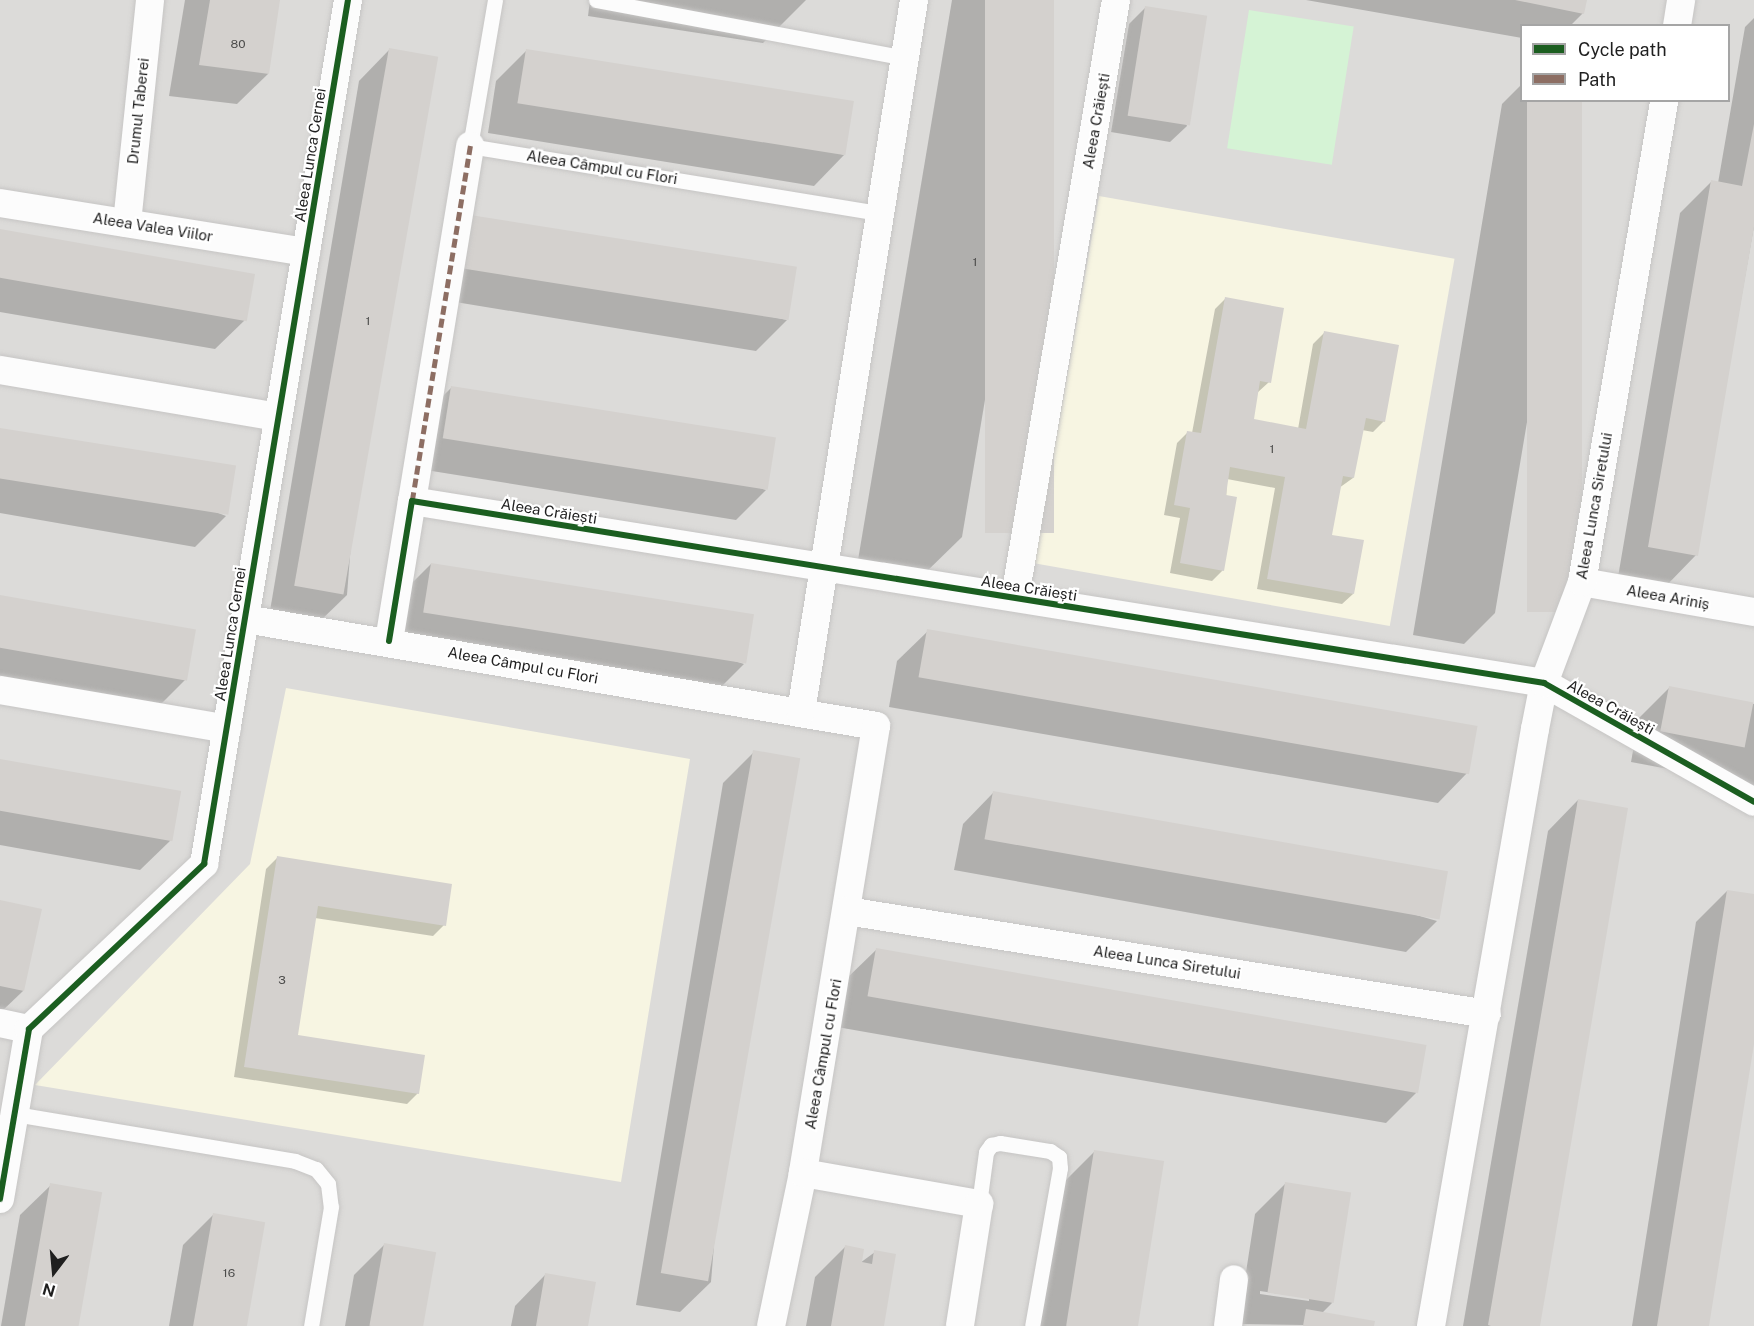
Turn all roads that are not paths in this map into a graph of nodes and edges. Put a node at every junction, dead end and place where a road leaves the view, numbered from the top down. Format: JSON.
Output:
{"nodes":[{"id":1,"x":150,"y":0,"type":"edge"},
{"id":2,"x":348,"y":0,"type":"edge"},
{"id":3,"x":495,"y":0,"type":"edge"},
{"id":4,"x":596,"y":0,"type":"edge"},
{"id":5,"x":914,"y":0,"type":"edge"},
{"id":6,"x":1116,"y":0,"type":"edge"},
{"id":7,"x":1681,"y":0,"type":"edge"},
{"id":8,"x":1677,"y":24,"type":"edge"},
{"id":9,"x":905,"y":58,"type":"junction"},
{"id":10,"x":1664,"y":102,"type":"edge"},
{"id":11,"x":471,"y":146,"type":"junction"},
{"id":12,"x":0,"y":203,"type":"edge"},
{"id":13,"x":880,"y":213,"type":"junction"},
{"id":14,"x":127,"y":223,"type":"junction"},
{"id":15,"x":306,"y":252,"type":"junction"},
{"id":16,"x":0,"y":370,"type":"edge"},
{"id":17,"x":278,"y":417,"type":"junction"},
{"id":18,"x":412,"y":501,"type":"junction"},
{"id":19,"x":824,"y":568,"type":"junction"},
{"id":20,"x":1582,"y":582,"type":"junction"},
{"id":21,"x":1015,"y":597,"type":"junction"},
{"id":22,"x":1754,"y":612,"type":"edge"},
{"id":23,"x":245,"y":619,"type":"junction"},
{"id":24,"x":388,"y":641,"type":"junction"},
{"id":25,"x":1544,"y":683,"type":"junction"},
{"id":26,"x":0,"y":690,"type":"edge"},
{"id":27,"x":801,"y":712,"type":"junction"},
{"id":28,"x":227,"y":729,"type":"junction"},
{"id":29,"x":1754,"y":802,"type":"edge"},
{"id":30,"x":848,"y":911,"type":"junction"},
{"id":31,"x":1487,"y":1014,"type":"junction"},
{"id":32,"x":0,"y":1023,"type":"edge"},
{"id":33,"x":29,"y":1029,"type":"junction"},
{"id":34,"x":15,"y":1114,"type":"junction"},
{"id":35,"x":803,"y":1173,"type":"junction"},
{"id":36,"x":0,"y":1199,"type":"edge"},
{"id":37,"x":979,"y":1204,"type":"junction"},
{"id":38,"x":1234,"y":1279,"type":"dead end"},
{"id":39,"x":311,"y":1326,"type":"edge"},
{"id":40,"x":771,"y":1326,"type":"edge"},
{"id":41,"x":960,"y":1326,"type":"edge"},
{"id":42,"x":1032,"y":1326,"type":"edge"},
{"id":43,"x":1228,"y":1326,"type":"edge"},
{"id":44,"x":1431,"y":1326,"type":"edge"}],
"edges":[{"from":1,"to":14,"type":"street","name":"Drumul Taberei"},
{"from":2,"to":15,"type":"street","name":"Aleea Lunca Cernei"},
{"from":3,"to":11,"type":"lane"},
{"from":4,"to":9,"type":"lane"},
{"from":5,"to":9,"type":"street"},
{"from":6,"to":21,"type":"street","name":"Aleea Crăiești"},
{"from":7,"to":8,"type":"street"},
{"from":9,"to":13,"type":"street"},
{"from":10,"to":20,"type":"street","name":"Aleea Lunca Siretului"},
{"from":11,"to":13,"type":"lane","name":"Aleea Câmpul cu Flori"},
{"from":11,"to":18,"type":"street"},
{"from":12,"to":14,"type":"street","name":"Aleea Valea Viilor"},
{"from":13,"to":19,"type":"street"},
{"from":14,"to":15,"type":"street","name":"Aleea Valea Viilor"},
{"from":15,"to":17,"type":"street","name":"Aleea Lunca Cernei"},
{"from":16,"to":17,"type":"street"},
{"from":17,"to":23,"type":"street","name":"Aleea Lunca Cernei"},
{"from":18,"to":19,"type":"street","name":"Aleea Crăiești"},
{"from":18,"to":24,"type":"street"},
{"from":19,"to":21,"type":"street","name":"Aleea Crăiești"},
{"from":19,"to":27,"type":"street"},
{"from":20,"to":22,"type":"street","name":"Aleea Ariniș"},
{"from":20,"to":25,"type":"street","name":"Aleea Lunca Siretului"},
{"from":21,"to":25,"type":"street","name":"Aleea Crăiești"},
{"from":23,"to":24,"type":"street","name":"Aleea Câmpul cu Flori"},
{"from":23,"to":28,"type":"street","name":"Aleea Lunca Cernei"},
{"from":24,"to":27,"type":"street","name":"Aleea Câmpul cu Flori"},
{"from":25,"to":29,"type":"street","name":"Aleea Crăiești"},
{"from":25,"to":31,"type":"street","name":"Aleea Lunca Siretului"},
{"from":26,"to":28,"type":"street"},
{"from":27,"to":30,"type":"street","name":"Aleea Câmpul cu Flori"},
{"from":28,"to":33,"type":"street","name":"Aleea Lunca Cernei"},
{"from":30,"to":31,"type":"street","name":"Aleea Lunca Siretului"},
{"from":30,"to":35,"type":"street","name":"Aleea Câmpul cu Flori"},
{"from":31,"to":44,"type":"street","name":"Aleea Lunca Siretului"},
{"from":32,"to":33,"type":"street"},
{"from":33,"to":34,"type":"street"},
{"from":34,"to":36,"type":"street"},
{"from":34,"to":39,"type":"lane"},
{"from":35,"to":37,"type":"street"},
{"from":35,"to":40,"type":"street","name":"Aleea Câmpul cu Flori"},
{"from":37,"to":41,"type":"street"},
{"from":37,"to":42,"type":"lane"},
{"from":38,"to":43,"type":"street"}]}
